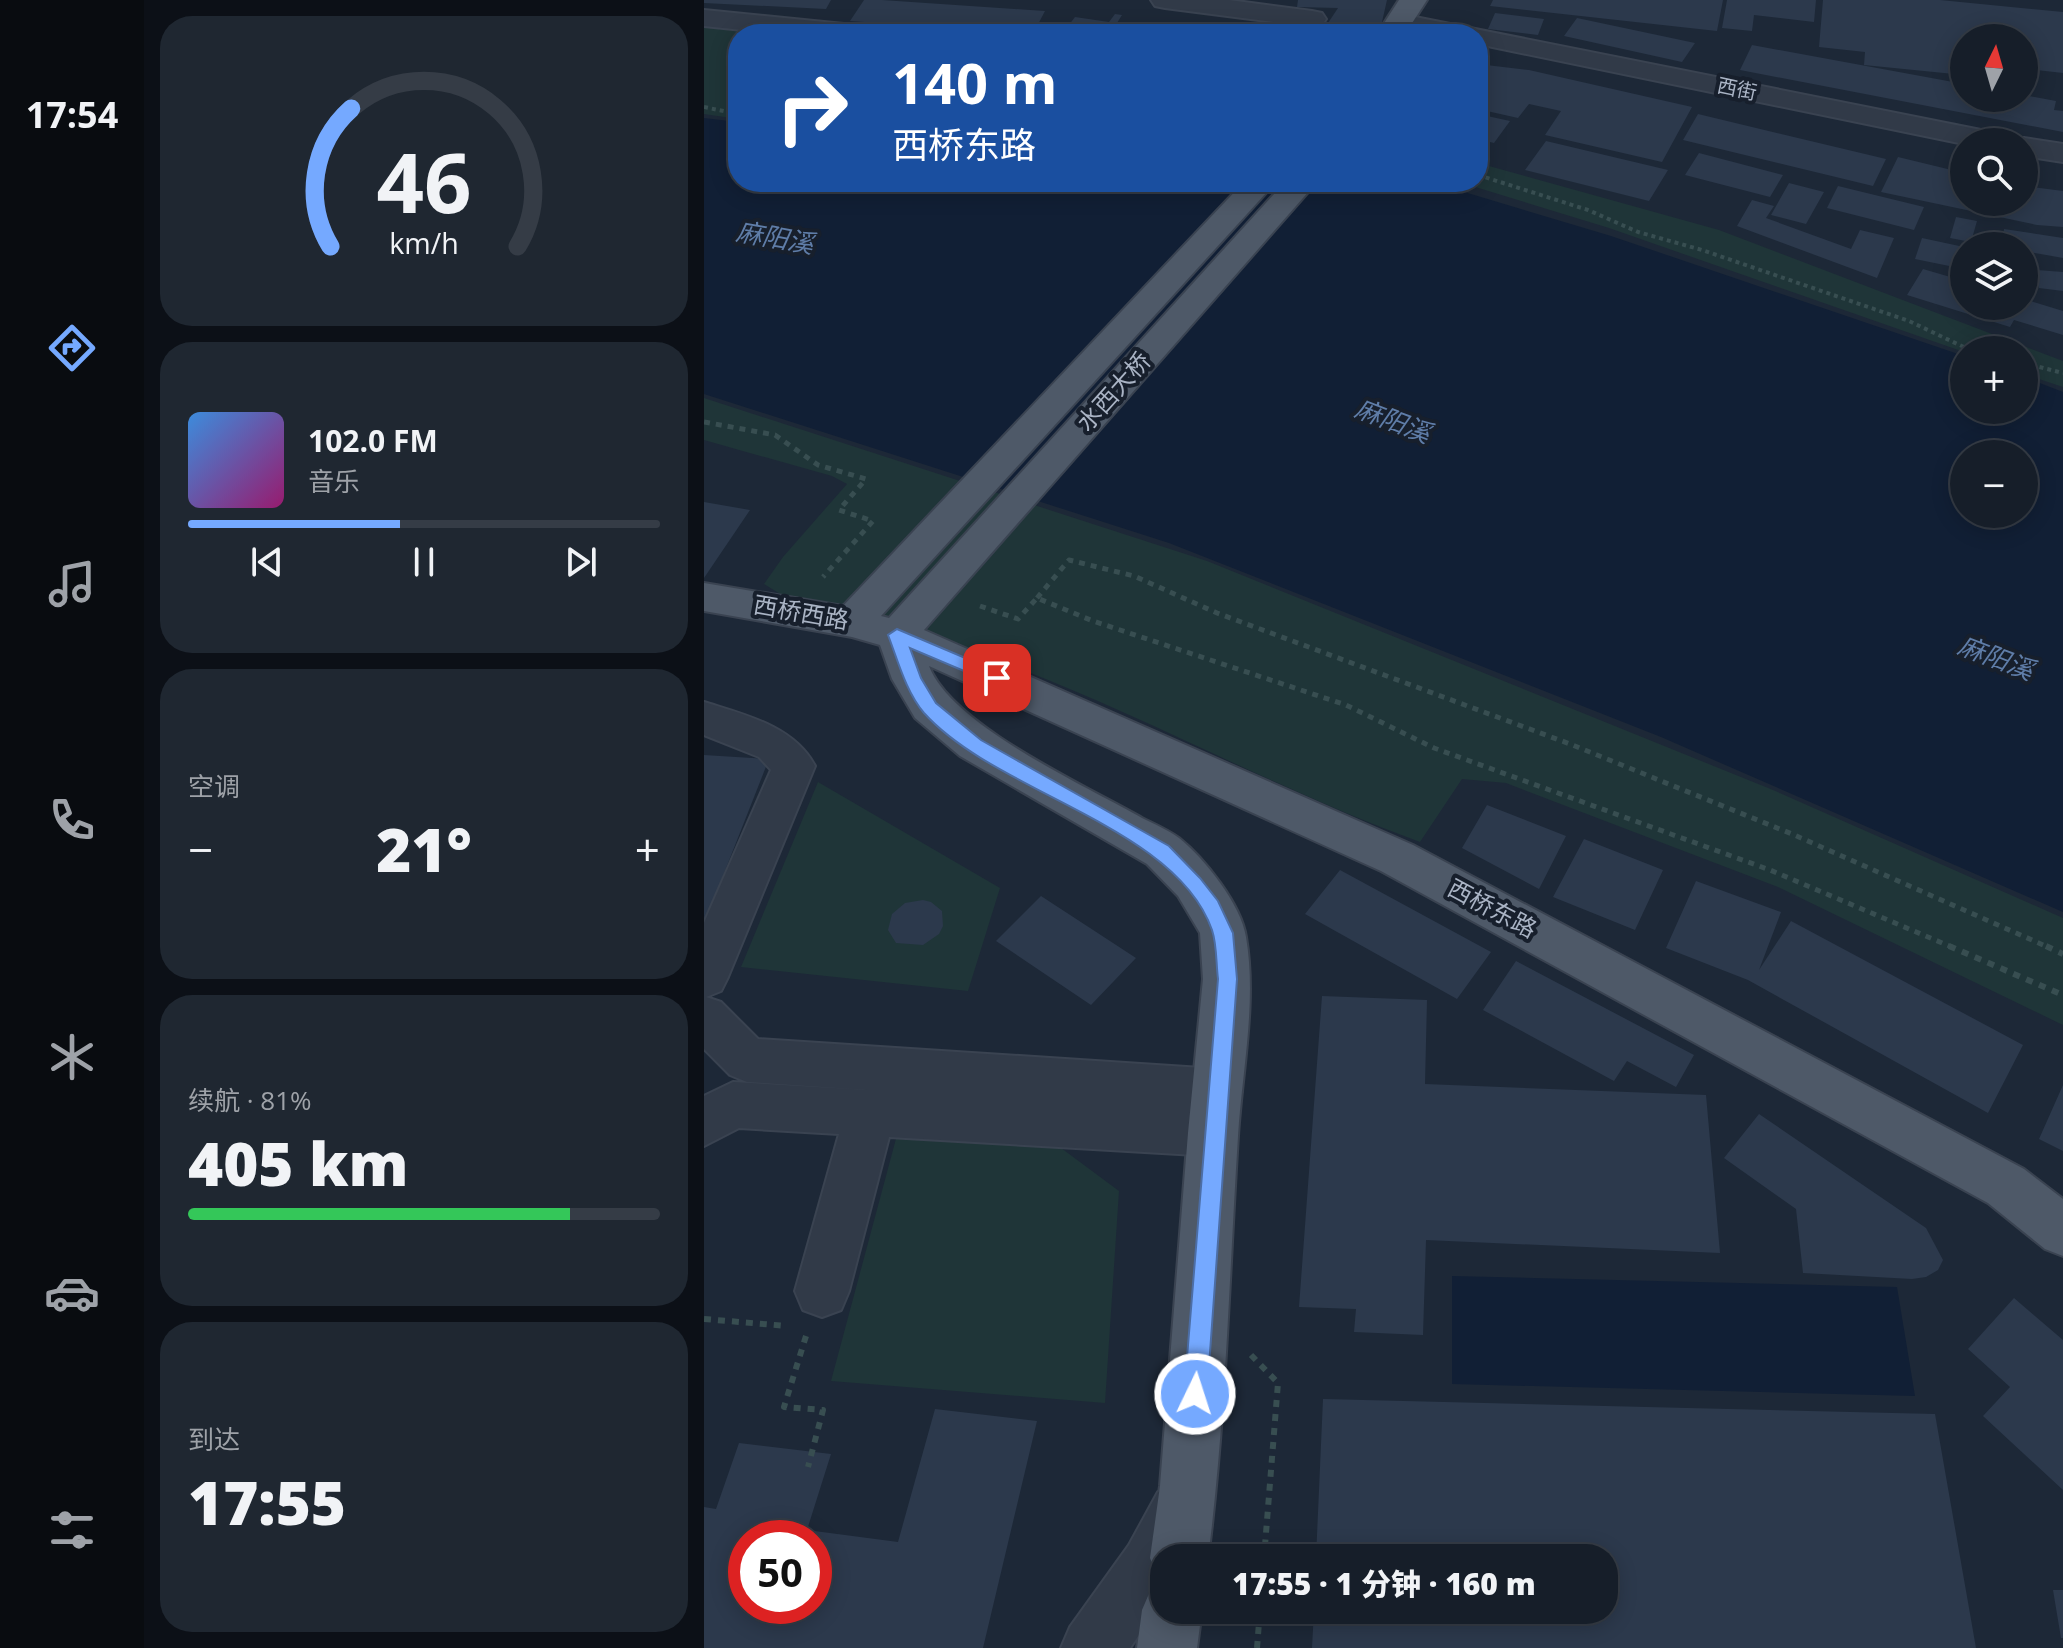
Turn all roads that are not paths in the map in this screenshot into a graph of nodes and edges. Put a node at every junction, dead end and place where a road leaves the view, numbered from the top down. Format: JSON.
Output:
{"nodes":[{"id":1,"x":1165,"y":0,"type":"edge"},
{"id":2,"x":1440,"y":0,"type":"edge"},
{"id":3,"x":704,"y":18,"type":"edge"},
{"id":4,"x":1312,"y":19,"type":"dead end"},
{"id":5,"x":1410,"y":23,"type":"edge"},
{"id":6,"x":846,"y":24,"type":"edge"},
{"id":7,"x":1488,"y":38,"type":"edge"},
{"id":8,"x":1950,"y":133,"type":"edge"},
{"id":9,"x":2038,"y":149,"type":"edge"},
{"id":10,"x":2063,"y":153,"type":"edge"},
{"id":11,"x":1252,"y":192,"type":"edge"},
{"id":12,"x":1293,"y":192,"type":"edge"},
{"id":13,"x":704,"y":597,"type":"edge"},
{"id":14,"x":904,"y":628,"type":"junction"},
{"id":15,"x":704,"y":718,"type":"edge"},
{"id":16,"x":704,"y":977,"type":"edge"},
{"id":17,"x":704,"y":1017,"type":"edge"},
{"id":18,"x":1215,"y":1112,"type":"junction"},
{"id":19,"x":870,"y":1113,"type":"junction"},
{"id":20,"x":704,"y":1123,"type":"edge"},
{"id":21,"x":2063,"y":1231,"type":"edge"},
{"id":22,"x":808,"y":1315,"type":"road end"},
{"id":23,"x":1189,"y":1486,"type":"junction"},
{"id":24,"x":1181,"y":1544,"type":"edge"},
{"id":25,"x":1170,"y":1624,"type":"edge"},
{"id":26,"x":1091,"y":1648,"type":"edge"},
{"id":27,"x":1167,"y":1648,"type":"edge"}],
"edges":[{"from":1,"to":4,"type":"street"},
{"from":2,"to":5,"type":"main road"},
{"from":3,"to":6,"type":"street"},
{"from":7,"to":8,"type":"street","name":"西街"},
{"from":9,"to":10,"type":"street"},
{"from":11,"to":14,"type":"main road"},
{"from":12,"to":14,"type":"main road","name":"水西大桥"},
{"from":13,"to":14,"type":"main road","name":"西桥西路"},
{"from":14,"to":18,"type":"main road"},
{"from":14,"to":21,"type":"main road","name":"西桥东路"},
{"from":15,"to":16,"type":"street"},
{"from":17,"to":18,"type":"street"},
{"from":18,"to":19,"type":"street"},
{"from":18,"to":23,"type":"main road"},
{"from":19,"to":20,"type":"street"},
{"from":19,"to":22,"type":"street"},
{"from":23,"to":24,"type":"main road"},
{"from":23,"to":26,"type":"street"},
{"from":25,"to":27,"type":"main road"}]}
